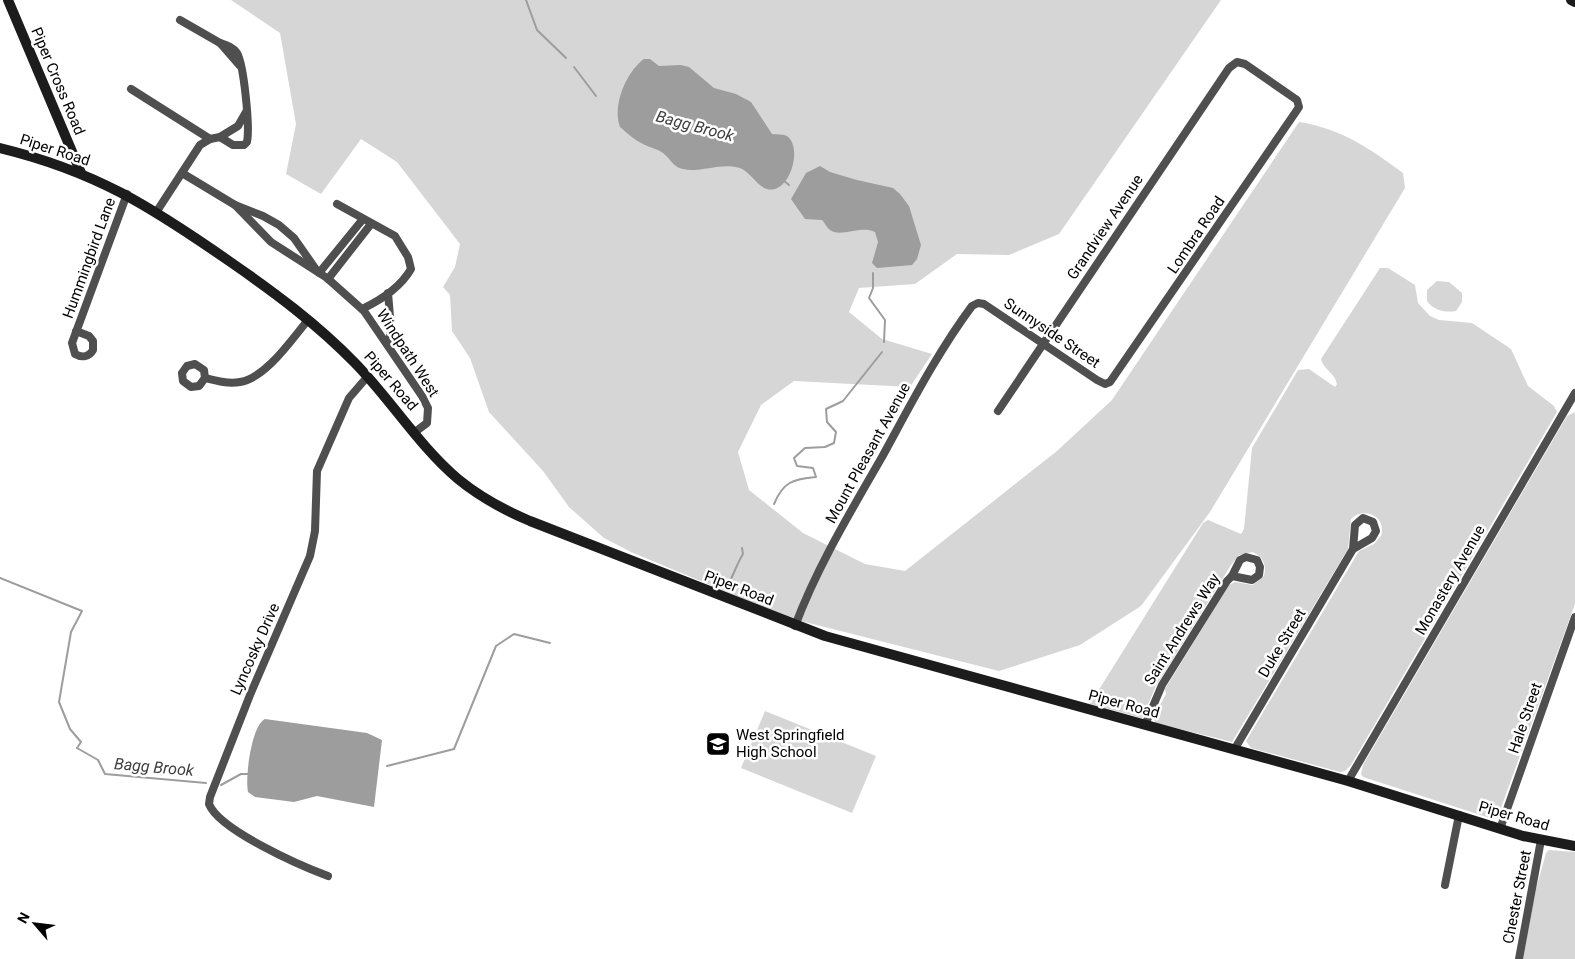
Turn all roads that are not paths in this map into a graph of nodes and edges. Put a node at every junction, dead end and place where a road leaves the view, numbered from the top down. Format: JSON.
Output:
{"nodes":[{"id":1,"x":8,"y":0,"type":"edge"},
{"id":2,"x":1571,"y":0,"type":"edge"},
{"id":3,"x":1575,"y":2,"type":"edge"},
{"id":4,"x":180,"y":20,"type":"dead end"},
{"id":5,"x":1238,"y":62,"type":"joint"},
{"id":6,"x":130,"y":89,"type":"dead end"},
{"id":7,"x":247,"y":107,"type":"junction"},
{"id":8,"x":220,"y":137,"type":"junction"},
{"id":9,"x":210,"y":139,"type":"junction"},
{"id":10,"x":0,"y":148,"type":"edge"},
{"id":11,"x":81,"y":173,"type":"junction"},
{"id":12,"x":182,"y":173,"type":"junction"},
{"id":13,"x":127,"y":194,"type":"junction"},
{"id":14,"x":337,"y":204,"type":"dead end"},
{"id":15,"x":235,"y":205,"type":"junction"},
{"id":16,"x":157,"y":211,"type":"junction"},
{"id":17,"x":363,"y":219,"type":"junction"},
{"id":18,"x":371,"y":224,"type":"junction"},
{"id":19,"x":319,"y":273,"type":"junction"},
{"id":20,"x":328,"y":279,"type":"junction"},
{"id":21,"x":388,"y":294,"type":"junction"},
{"id":22,"x":978,"y":303,"type":"joint"},
{"id":23,"x":362,"y":309,"type":"junction"},
{"id":24,"x":308,"y":320,"type":"junction"},
{"id":25,"x":76,"y":331,"type":"dead end"},
{"id":26,"x":1044,"y":344,"type":"junction"},
{"id":27,"x":390,"y":346,"type":"junction"},
{"id":28,"x":368,"y":376,"type":"junction"},
{"id":29,"x":205,"y":378,"type":"dead end"},
{"id":30,"x":1110,"y":382,"type":"joint"},
{"id":31,"x":1575,"y":393,"type":"edge"},
{"id":32,"x":1572,"y":404,"type":"edge"},
{"id":33,"x":998,"y":411,"type":"dead end"},
{"id":34,"x":415,"y":432,"type":"junction"},
{"id":35,"x":1353,"y":549,"type":"dead end"},
{"id":36,"x":1232,"y":576,"type":"dead end"},
{"id":37,"x":1575,"y":617,"type":"edge"},
{"id":38,"x":795,"y":626,"type":"junction"},
{"id":39,"x":1145,"y":725,"type":"junction"},
{"id":40,"x":1234,"y":750,"type":"junction"},
{"id":41,"x":1348,"y":781,"type":"junction"},
{"id":42,"x":1459,"y":815,"type":"junction"},
{"id":43,"x":1500,"y":828,"type":"junction"},
{"id":44,"x":1542,"y":840,"type":"junction"},
{"id":45,"x":1575,"y":846,"type":"edge"},
{"id":46,"x":328,"y":876,"type":"dead end"},
{"id":47,"x":1445,"y":885,"type":"dead end"},
{"id":48,"x":1519,"y":959,"type":"edge"}],
"edges":[{"from":1,"to":11,"type":"main road","name":"Piper Cross Road"},
{"from":2,"to":3,"type":"main road"},
{"from":4,"to":7,"type":"street"},
{"from":5,"to":26,"type":"street","name":"Grandview Avenue"},
{"from":5,"to":30,"type":"street","name":"Lombra Road"},
{"from":6,"to":9,"type":"street"},
{"from":7,"to":8,"type":"street"},
{"from":7,"to":8,"type":"street"},
{"from":8,"to":9,"type":"street"},
{"from":9,"to":12,"type":"street"},
{"from":10,"to":11,"type":"main road","name":"Piper Road"},
{"from":11,"to":13,"type":"main road","name":"Piper Road"},
{"from":12,"to":15,"type":"street","name":"Windpath West"},
{"from":12,"to":16,"type":"street"},
{"from":13,"to":16,"type":"main road","name":"Piper Road"},
{"from":13,"to":25,"type":"street","name":"Hummingbird Lane"},
{"from":14,"to":17,"type":"street"},
{"from":15,"to":19,"type":"street","name":"Windpath West"},
{"from":15,"to":19,"type":"street","name":"Windpath West"},
{"from":16,"to":24,"type":"main road","name":"Piper Road"},
{"from":17,"to":18,"type":"street"},
{"from":17,"to":19,"type":"street"},
{"from":18,"to":20,"type":"street"},
{"from":18,"to":21,"type":"street"},
{"from":19,"to":20,"type":"street","name":"Windpath West"},
{"from":20,"to":23,"type":"street","name":"Windpath West"},
{"from":21,"to":23,"type":"street"},
{"from":21,"to":27,"type":"street"},
{"from":22,"to":26,"type":"street","name":"Sunnyside Street"},
{"from":22,"to":38,"type":"street","name":"Mount Pleasant Avenue"},
{"from":23,"to":27,"type":"street","name":"Windpath West"},
{"from":24,"to":28,"type":"main road","name":"Piper Road"},
{"from":24,"to":29,"type":"street"},
{"from":26,"to":30,"type":"street","name":"Sunnyside Street"},
{"from":26,"to":33,"type":"street","name":"Grandview Avenue"},
{"from":27,"to":34,"type":"street","name":"Windpath West"},
{"from":28,"to":34,"type":"main road","name":"Piper Road"},
{"from":28,"to":46,"type":"street","name":"Lyncosky Drive"},
{"from":31,"to":32,"type":"street","name":"Monastery Avenue"},
{"from":32,"to":41,"type":"street","name":"Monastery Avenue"},
{"from":34,"to":38,"type":"main road","name":"Piper Road"},
{"from":35,"to":40,"type":"street","name":"Duke Street"},
{"from":36,"to":39,"type":"street","name":"Saint Andrews Way"},
{"from":37,"to":43,"type":"street","name":"Hale Street"},
{"from":38,"to":39,"type":"main road","name":"Piper Road"},
{"from":39,"to":40,"type":"main road","name":"Piper Road"},
{"from":40,"to":41,"type":"main road","name":"Piper Road"},
{"from":41,"to":42,"type":"main road","name":"Piper Road"},
{"from":42,"to":43,"type":"main road","name":"Piper Road"},
{"from":42,"to":47,"type":"street"},
{"from":43,"to":44,"type":"main road","name":"Piper Road"},
{"from":44,"to":45,"type":"main road","name":"Piper Road"},
{"from":44,"to":48,"type":"street","name":"Chester Street"}]}
